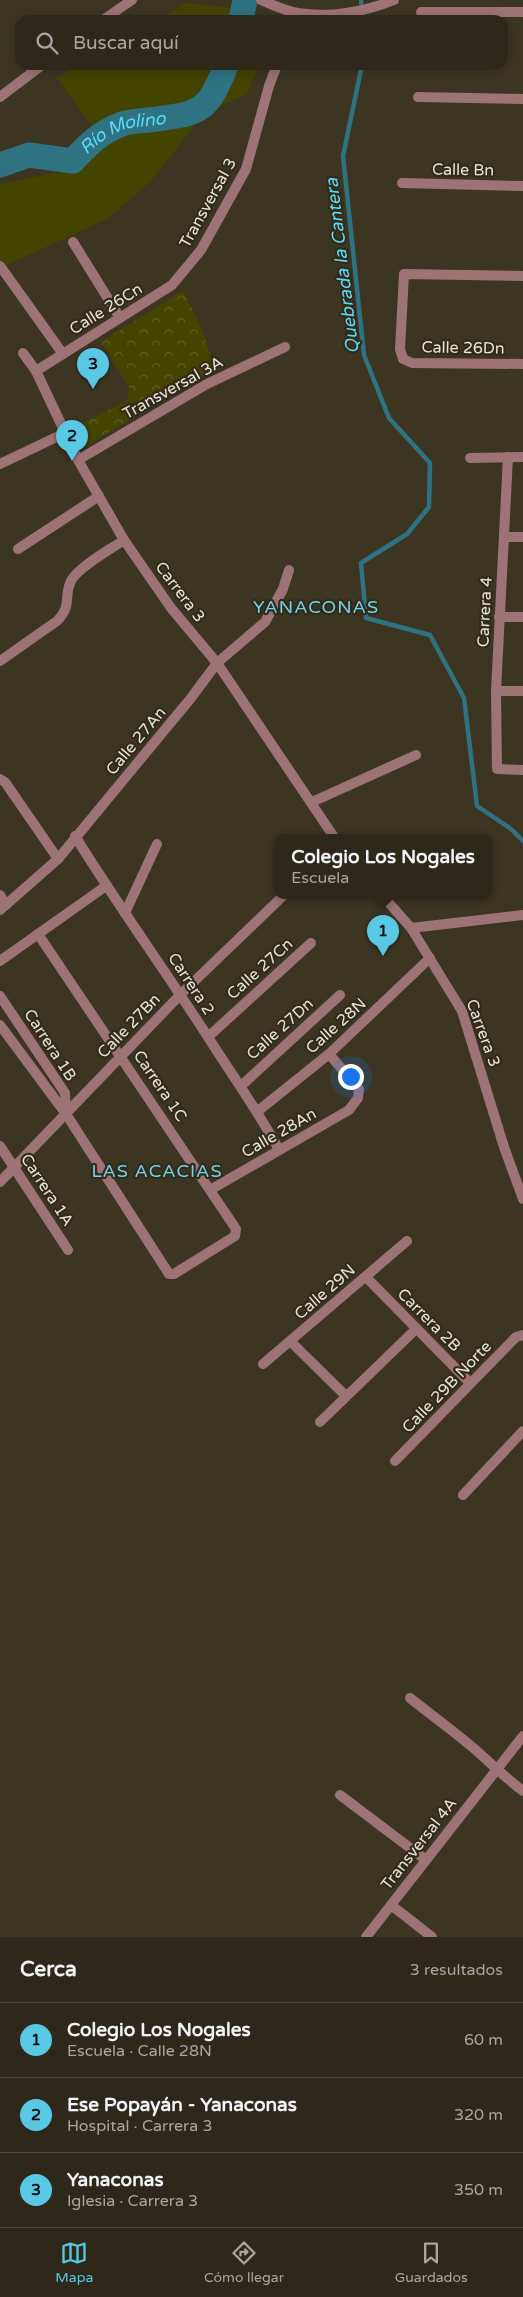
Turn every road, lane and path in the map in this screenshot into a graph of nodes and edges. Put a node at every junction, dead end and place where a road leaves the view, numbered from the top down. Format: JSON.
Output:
{"nodes":[{"id":1,"x":132,"y":0,"type":"edge"},
{"id":2,"x":261,"y":0,"type":"edge"},
{"id":3,"x":394,"y":0,"type":"edge"},
{"id":4,"x":421,"y":12,"type":"dead end"},
{"id":5,"x":523,"y":12,"type":"edge"},
{"id":6,"x":110,"y":15,"type":"edge"},
{"id":7,"x":293,"y":15,"type":"edge"},
{"id":8,"x":316,"y":15,"type":"edge"},
{"id":9,"x":35,"y":70,"type":"edge"},
{"id":10,"x":275,"y":70,"type":"edge"},
{"id":11,"x":0,"y":97,"type":"edge"},
{"id":12,"x":418,"y":97,"type":"dead end"},
{"id":13,"x":523,"y":99,"type":"edge"},
{"id":14,"x":402,"y":183,"type":"dead end"},
{"id":15,"x":523,"y":186,"type":"edge"},
{"id":16,"x":74,"y":242,"type":"dead end"},
{"id":17,"x":0,"y":266,"type":"edge"},
{"id":18,"x":188,"y":268,"type":"joint"},
{"id":19,"x":523,"y":276,"type":"edge"},
{"id":20,"x":120,"y":318,"type":"junction"},
{"id":21,"x":286,"y":347,"type":"dead end"},
{"id":22,"x":23,"y":353,"type":"dead end"},
{"id":23,"x":63,"y":354,"type":"junction"},
{"id":24,"x":523,"y":364,"type":"edge"},
{"id":25,"x":36,"y":371,"type":"junction"},
{"id":26,"x":65,"y":433,"type":"junction"},
{"id":27,"x":508,"y":457,"type":"junction"},
{"id":28,"x":523,"y":457,"type":"edge"},
{"id":29,"x":470,"y":458,"type":"dead end"},
{"id":30,"x":78,"y":460,"type":"junction"},
{"id":31,"x":0,"y":464,"type":"edge"},
{"id":32,"x":99,"y":496,"type":"junction"},
{"id":33,"x":505,"y":537,"type":"junction"},
{"id":34,"x":523,"y":537,"type":"edge"},
{"id":35,"x":124,"y":540,"type":"junction"},
{"id":36,"x":18,"y":549,"type":"dead end"},
{"id":37,"x":289,"y":570,"type":"dead end"},
{"id":38,"x":499,"y":617,"type":"junction"},
{"id":39,"x":523,"y":617,"type":"edge"},
{"id":40,"x":0,"y":661,"type":"edge"},
{"id":41,"x":217,"y":663,"type":"junction"},
{"id":42,"x":523,"y":691,"type":"edge"},
{"id":43,"x":496,"y":692,"type":"junction"},
{"id":44,"x":416,"y":755,"type":"dead end"},
{"id":45,"x":523,"y":770,"type":"edge"},
{"id":46,"x":0,"y":779,"type":"edge"},
{"id":47,"x":312,"y":802,"type":"junction"},
{"id":48,"x":332,"y":834,"type":"edge"},
{"id":49,"x":75,"y":836,"type":"junction"},
{"id":50,"x":157,"y":844,"type":"dead end"},
{"id":51,"x":58,"y":858,"type":"junction"},
{"id":52,"x":106,"y":886,"type":"junction"},
{"id":53,"x":0,"y":895,"type":"edge"},
{"id":54,"x":280,"y":899,"type":"edge"},
{"id":55,"x":386,"y":899,"type":"edge"},
{"id":56,"x":3,"y":907,"type":"edge"},
{"id":57,"x":126,"y":913,"type":"junction"},
{"id":58,"x":523,"y":915,"type":"edge"},
{"id":59,"x":411,"y":928,"type":"junction"},
{"id":60,"x":38,"y":934,"type":"junction"},
{"id":61,"x":311,"y":943,"type":"dead end"},
{"id":62,"x":430,"y":958,"type":"junction"},
{"id":63,"x":0,"y":961,"type":"edge"},
{"id":64,"x":181,"y":994,"type":"junction"},
{"id":65,"x":340,"y":995,"type":"dead end"},
{"id":66,"x":0,"y":996,"type":"edge"},
{"id":67,"x":0,"y":1026,"type":"edge"},
{"id":68,"x":208,"y":1037,"type":"junction"},
{"id":69,"x":329,"y":1054,"type":"junction"},
{"id":70,"x":122,"y":1056,"type":"junction"},
{"id":71,"x":241,"y":1086,"type":"junction"},
{"id":72,"x":258,"y":1111,"type":"junction"},
{"id":73,"x":66,"y":1114,"type":"junction"},
{"id":74,"x":0,"y":1146,"type":"edge"},
{"id":75,"x":280,"y":1150,"type":"junction"},
{"id":76,"x":14,"y":1167,"type":"junction"},
{"id":77,"x":0,"y":1182,"type":"edge"},
{"id":78,"x":210,"y":1190,"type":"junction"},
{"id":79,"x":523,"y":1199,"type":"edge"},
{"id":80,"x":237,"y":1232,"type":"joint"},
{"id":81,"x":407,"y":1242,"type":"dead end"},
{"id":82,"x":68,"y":1250,"type":"dead end"},
{"id":83,"x":366,"y":1277,"type":"junction"},
{"id":84,"x":416,"y":1329,"type":"junction"},
{"id":85,"x":522,"y":1334,"type":"edge"},
{"id":86,"x":290,"y":1341,"type":"junction"},
{"id":87,"x":263,"y":1364,"type":"dead end"},
{"id":88,"x":470,"y":1383,"type":"junction"},
{"id":89,"x":346,"y":1396,"type":"junction"},
{"id":90,"x":320,"y":1422,"type":"dead end"},
{"id":91,"x":523,"y":1431,"type":"edge"},
{"id":92,"x":394,"y":1461,"type":"dead end"},
{"id":93,"x":463,"y":1495,"type":"dead end"},
{"id":94,"x":410,"y":1698,"type":"dead end"},
{"id":95,"x":523,"y":1736,"type":"edge"},
{"id":96,"x":496,"y":1770,"type":"junction"},
{"id":97,"x":523,"y":1792,"type":"edge"},
{"id":98,"x":340,"y":1795,"type":"dead end"},
{"id":99,"x":426,"y":1860,"type":"junction"},
{"id":100,"x":391,"y":1905,"type":"junction"},
{"id":101,"x":366,"y":1937,"type":"edge"},
{"id":102,"x":432,"y":1937,"type":"edge"}],
"edges":[{"from":1,"to":6,"type":"street"},
{"from":2,"to":7,"type":"street"},
{"from":3,"to":8,"type":"street"},
{"from":4,"to":5,"type":"street"},
{"from":9,"to":11,"type":"street"},
{"from":10,"to":18,"type":"street","name":"Transversal 3"},
{"from":12,"to":13,"type":"street"},
{"from":14,"to":15,"type":"street","name":"Calle Bn"},
{"from":16,"to":20,"type":"street"},
{"from":17,"to":23,"type":"street"},
{"from":18,"to":20,"type":"street","name":"Calle 26Cn"},
{"from":19,"to":24,"type":"street","name":"Calle 26Dn"},
{"from":20,"to":23,"type":"street","name":"Calle 26Cn"},
{"from":21,"to":30,"type":"street","name":"Transversal 3A"},
{"from":22,"to":25,"type":"street","name":"Carrera 3"},
{"from":23,"to":25,"type":"street","name":"Calle 26Cn"},
{"from":25,"to":26,"type":"street","name":"Carrera 3"},
{"from":26,"to":30,"type":"street","name":"Carrera 3"},
{"from":26,"to":31,"type":"street"},
{"from":27,"to":28,"type":"street"},
{"from":27,"to":29,"type":"street"},
{"from":27,"to":33,"type":"street","name":"Carrera 4"},
{"from":30,"to":32,"type":"street","name":"Carrera 3"},
{"from":32,"to":35,"type":"street","name":"Carrera 3"},
{"from":32,"to":36,"type":"street"},
{"from":33,"to":34,"type":"street"},
{"from":33,"to":38,"type":"street","name":"Carrera 4"},
{"from":35,"to":40,"type":"street"},
{"from":35,"to":41,"type":"street","name":"Carrera 3"},
{"from":37,"to":41,"type":"street","name":"Calle 27An"},
{"from":38,"to":39,"type":"street"},
{"from":38,"to":43,"type":"street","name":"Carrera 4"},
{"from":41,"to":47,"type":"street","name":"Carrera 3"},
{"from":41,"to":49,"type":"street","name":"Calle 27An"},
{"from":42,"to":43,"type":"street"},
{"from":43,"to":45,"type":"street","name":"Carrera 4"},
{"from":44,"to":47,"type":"street"},
{"from":46,"to":51,"type":"street"},
{"from":47,"to":48,"type":"street","name":"Carrera 3"},
{"from":49,"to":51,"type":"street","name":"Calle 27An"},
{"from":49,"to":52,"type":"street","name":"Carrera 2"},
{"from":50,"to":57,"type":"street"},
{"from":51,"to":56,"type":"street","name":"Calle 27An"},
{"from":52,"to":57,"type":"street","name":"Carrera 2"},
{"from":52,"to":60,"type":"street"},
{"from":53,"to":56,"type":"street"},
{"from":54,"to":64,"type":"street","name":"Calle 27Bn"},
{"from":55,"to":59,"type":"street","name":"Carrera 3"},
{"from":57,"to":64,"type":"street","name":"Carrera 2"},
{"from":58,"to":59,"type":"street"},
{"from":59,"to":62,"type":"street","name":"Carrera 3"},
{"from":60,"to":63,"type":"street"},
{"from":60,"to":70,"type":"street","name":"Carrera 1C"},
{"from":61,"to":68,"type":"street","name":"Calle 27Cn"},
{"from":62,"to":69,"type":"street","name":"Calle 28N"},
{"from":62,"to":79,"type":"street","name":"Carrera 3"},
{"from":64,"to":68,"type":"street","name":"Carrera 2"},
{"from":64,"to":70,"type":"street","name":"Calle 27Bn"},
{"from":65,"to":71,"type":"street","name":"Calle 27Dn"},
{"from":66,"to":73,"type":"street","name":"Carrera 1B"},
{"from":67,"to":73,"type":"street","name":"Carrera 1B"},
{"from":68,"to":71,"type":"street","name":"Carrera 2"},
{"from":69,"to":72,"type":"street","name":"Calle 28N"},
{"from":69,"to":75,"type":"street","name":"Calle 28An"},
{"from":70,"to":73,"type":"street","name":"Calle 27Bn"},
{"from":70,"to":78,"type":"street","name":"Carrera 1C"},
{"from":71,"to":72,"type":"street","name":"Carrera 2"},
{"from":72,"to":75,"type":"street","name":"Carrera 2"},
{"from":73,"to":76,"type":"street","name":"Calle 27Bn"},
{"from":73,"to":80,"type":"street","name":"Carrera 1B"},
{"from":74,"to":76,"type":"street","name":"Carrera 1A"},
{"from":75,"to":78,"type":"street","name":"Calle 28An"},
{"from":76,"to":77,"type":"street","name":"Calle 27Bn"},
{"from":76,"to":82,"type":"street","name":"Carrera 1A"},
{"from":78,"to":80,"type":"street","name":"Carrera 1C"},
{"from":81,"to":83,"type":"street","name":"Calle 29N"},
{"from":83,"to":84,"type":"street","name":"Carrera 2B"},
{"from":83,"to":86,"type":"street","name":"Calle 29N"},
{"from":84,"to":88,"type":"street","name":"Carrera 2B"},
{"from":84,"to":89,"type":"street"},
{"from":85,"to":88,"type":"street","name":"Calle 29B Norte"},
{"from":86,"to":87,"type":"street","name":"Calle 29N"},
{"from":86,"to":89,"type":"street"},
{"from":88,"to":92,"type":"street","name":"Calle 29B Norte"},
{"from":89,"to":90,"type":"street"},
{"from":91,"to":93,"type":"street"},
{"from":94,"to":96,"type":"street"},
{"from":95,"to":96,"type":"street","name":"Transversal 4A"},
{"from":96,"to":97,"type":"street"},
{"from":96,"to":99,"type":"street","name":"Transversal 4A"},
{"from":98,"to":99,"type":"street"},
{"from":99,"to":100,"type":"street","name":"Transversal 4A"},
{"from":100,"to":101,"type":"street","name":"Transversal 4A"},
{"from":100,"to":102,"type":"street"}]}
